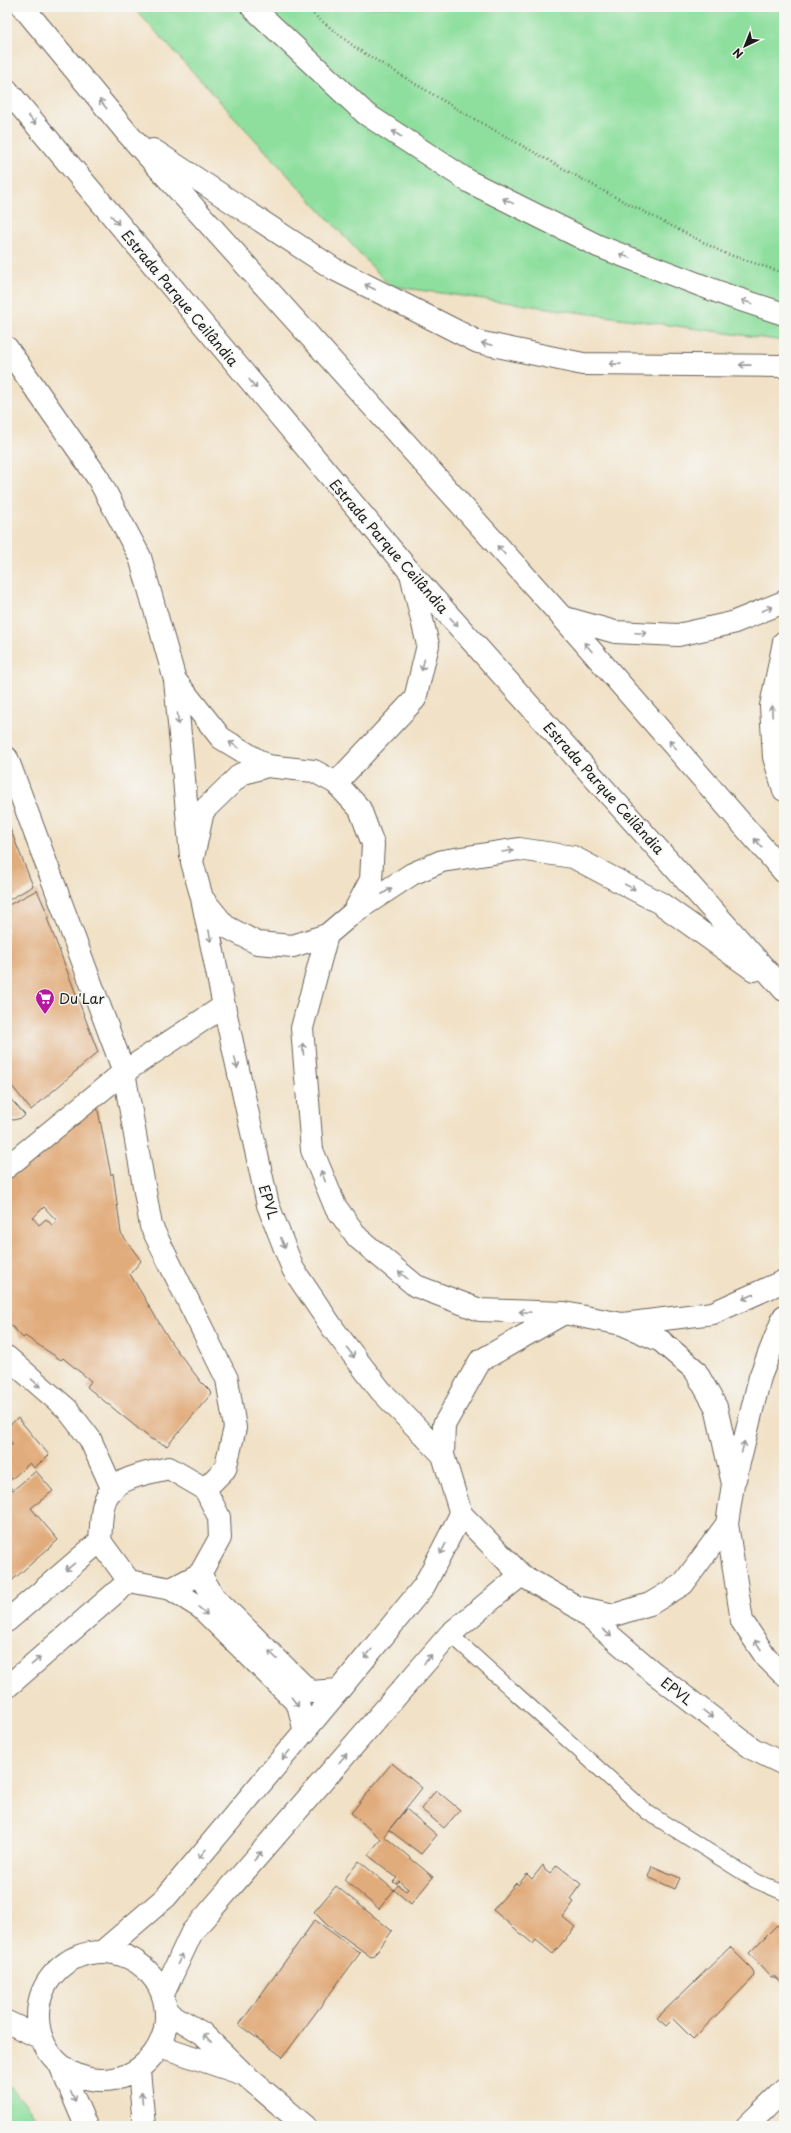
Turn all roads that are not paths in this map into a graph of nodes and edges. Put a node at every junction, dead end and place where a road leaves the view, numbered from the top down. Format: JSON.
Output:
{"nodes":[{"id":1,"x":23,"y":7,"type":"edge"},
{"id":2,"x":252,"y":7,"type":"edge"},
{"id":3,"x":7,"y":90,"type":"edge"},
{"id":4,"x":128,"y":134,"type":"junction"},
{"id":5,"x":784,"y":314,"type":"edge"},
{"id":6,"x":7,"y":348,"type":"edge"},
{"id":7,"x":784,"y":366,"type":"edge"},
{"id":8,"x":411,"y":573,"type":"junction"},
{"id":9,"x":784,"y":602,"type":"edge"},
{"id":10,"x":562,"y":617,"type":"junction"},
{"id":11,"x":784,"y":642,"type":"edge"},
{"id":12,"x":174,"y":680,"type":"junction"},
{"id":13,"x":7,"y":758,"type":"edge"},
{"id":14,"x":267,"y":766,"type":"junction"},
{"id":15,"x":336,"y":782,"type":"junction"},
{"id":16,"x":784,"y":790,"type":"edge"},
{"id":17,"x":192,"y":862,"type":"junction"},
{"id":18,"x":784,"y":872,"type":"edge"},
{"id":19,"x":202,"y":898,"type":"junction"},
{"id":20,"x":354,"y":912,"type":"junction"},
{"id":21,"x":327,"y":935,"type":"junction"},
{"id":22,"x":784,"y":990,"type":"edge"},
{"id":23,"x":224,"y":1006,"type":"junction"},
{"id":24,"x":124,"y":1072,"type":"junction"},
{"id":25,"x":9,"y":1162,"type":"edge"},
{"id":26,"x":784,"y":1281,"type":"edge"},
{"id":27,"x":564,"y":1313,"type":"junction"},
{"id":28,"x":784,"y":1316,"type":"edge"},
{"id":29,"x":622,"y":1324,"type":"junction"},
{"id":30,"x":8,"y":1360,"type":"edge"},
{"id":31,"x":443,"y":1455,"type":"junction"},
{"id":32,"x":733,"y":1484,"type":"junction"},
{"id":33,"x":205,"y":1489,"type":"junction"},
{"id":34,"x":113,"y":1490,"type":"junction"},
{"id":35,"x":461,"y":1514,"type":"junction"},
{"id":36,"x":727,"y":1524,"type":"junction"},
{"id":37,"x":100,"y":1541,"type":"junction"},
{"id":38,"x":200,"y":1574,"type":"junction"},
{"id":39,"x":521,"y":1575,"type":"junction"},
{"id":40,"x":128,"y":1580,"type":"junction"},
{"id":41,"x":171,"y":1589,"type":"junction"},
{"id":42,"x":577,"y":1607,"type":"junction"},
{"id":43,"x":7,"y":1621,"type":"edge"},
{"id":44,"x":450,"y":1634,"type":"junction"},
{"id":45,"x":784,"y":1675,"type":"edge"},
{"id":46,"x":7,"y":1687,"type":"edge"},
{"id":47,"x":339,"y":1690,"type":"junction"},
{"id":48,"x":305,"y":1732,"type":"junction"},
{"id":49,"x":784,"y":1764,"type":"edge"},
{"id":50,"x":784,"y":1893,"type":"edge"},
{"id":51,"x":103,"y":1951,"type":"junction"},
{"id":52,"x":165,"y":2003,"type":"junction"},
{"id":53,"x":7,"y":2022,"type":"edge"},
{"id":54,"x":41,"y":2038,"type":"junction"},
{"id":55,"x":160,"y":2046,"type":"junction"},
{"id":56,"x":60,"y":2065,"type":"junction"},
{"id":57,"x":139,"y":2070,"type":"junction"},
{"id":58,"x":245,"y":2074,"type":"junction"},
{"id":59,"x":784,"y":2090,"type":"edge"},
{"id":60,"x":86,"y":2126,"type":"edge"},
{"id":61,"x":144,"y":2126,"type":"edge"},
{"id":62,"x":305,"y":2126,"type":"edge"},
{"id":63,"x":747,"y":2126,"type":"edge"}],
"edges":[{"from":4,"to":1,"type":"main road","one_way":true},
{"from":5,"to":2,"type":"main road","one_way":true},
{"from":3,"to":8,"type":"main road","name":"Estrada Parque Ceilândia","one_way":true},
{"from":7,"to":4,"type":"main road","one_way":true},
{"from":10,"to":4,"type":"main road","one_way":true},
{"from":6,"to":12,"type":"main road"},
{"from":8,"to":15,"type":"main road","one_way":true},
{"from":8,"to":22,"type":"main road","name":"Estrada Parque Ceilândia","one_way":true},
{"from":10,"to":9,"type":"main road","one_way":true},
{"from":18,"to":10,"type":"main road","one_way":true},
{"from":16,"to":11,"type":"main road","one_way":true},
{"from":14,"to":12,"type":"main road","one_way":true},
{"from":12,"to":17,"type":"main road","name":"EPVL","one_way":true},
{"from":13,"to":24,"type":"main road"},
{"from":14,"to":15,"type":"main road"},
{"from":14,"to":17,"type":"main road"},
{"from":15,"to":20,"type":"main road"},
{"from":17,"to":19,"type":"main road","name":"EPVL"},
{"from":19,"to":21,"type":"main road"},
{"from":19,"to":23,"type":"main road","name":"EPVL","one_way":true},
{"from":20,"to":21,"type":"main road"},
{"from":20,"to":22,"type":"main road","one_way":true},
{"from":27,"to":21,"type":"main road","one_way":true},
{"from":23,"to":24,"type":"main road"},
{"from":23,"to":31,"type":"main road","name":"EPVL","one_way":true},
{"from":24,"to":25,"type":"main road"},
{"from":24,"to":33,"type":"main road"},
{"from":26,"to":29,"type":"main road","one_way":true},
{"from":27,"to":29,"type":"main road"},
{"from":27,"to":31,"type":"main road"},
{"from":32,"to":28,"type":"main road","one_way":true},
{"from":29,"to":32,"type":"main road"},
{"from":30,"to":34,"type":"main road","one_way":true},
{"from":31,"to":35,"type":"main road"},
{"from":32,"to":36,"type":"main road"},
{"from":33,"to":34,"type":"main road"},
{"from":33,"to":38,"type":"main road"},
{"from":34,"to":37,"type":"main road"},
{"from":35,"to":39,"type":"main road"},
{"from":35,"to":47,"type":"main road","one_way":true},
{"from":36,"to":42,"type":"main road"},
{"from":45,"to":36,"type":"main road","one_way":true},
{"from":37,"to":40,"type":"main road"},
{"from":37,"to":43,"type":"main road","one_way":true},
{"from":38,"to":41,"type":"main road"},
{"from":47,"to":38,"type":"main road","one_way":true},
{"from":39,"to":42,"type":"main road"},
{"from":39,"to":44,"type":"main road"},
{"from":40,"to":41,"type":"main road"},
{"from":46,"to":40,"type":"main road","one_way":true},
{"from":41,"to":48,"type":"main road","one_way":true},
{"from":42,"to":49,"type":"main road","name":"EPVL","one_way":true},
{"from":44,"to":50,"type":"lane"},
{"from":52,"to":44,"type":"main road","one_way":true},
{"from":47,"to":48,"type":"main road"},
{"from":48,"to":51,"type":"main road","one_way":true},
{"from":51,"to":52,"type":"main road"},
{"from":51,"to":54,"type":"main road"},
{"from":52,"to":55,"type":"main road"},
{"from":58,"to":52,"type":"main road","one_way":true},
{"from":53,"to":54,"type":"main road"},
{"from":54,"to":56,"type":"main road"},
{"from":55,"to":57,"type":"main road"},
{"from":55,"to":58,"type":"main road"},
{"from":56,"to":57,"type":"main road"},
{"from":56,"to":60,"type":"main road","one_way":true},
{"from":61,"to":57,"type":"main road","one_way":true},
{"from":58,"to":62,"type":"main road"},
{"from":59,"to":63,"type":"main road"}]}
